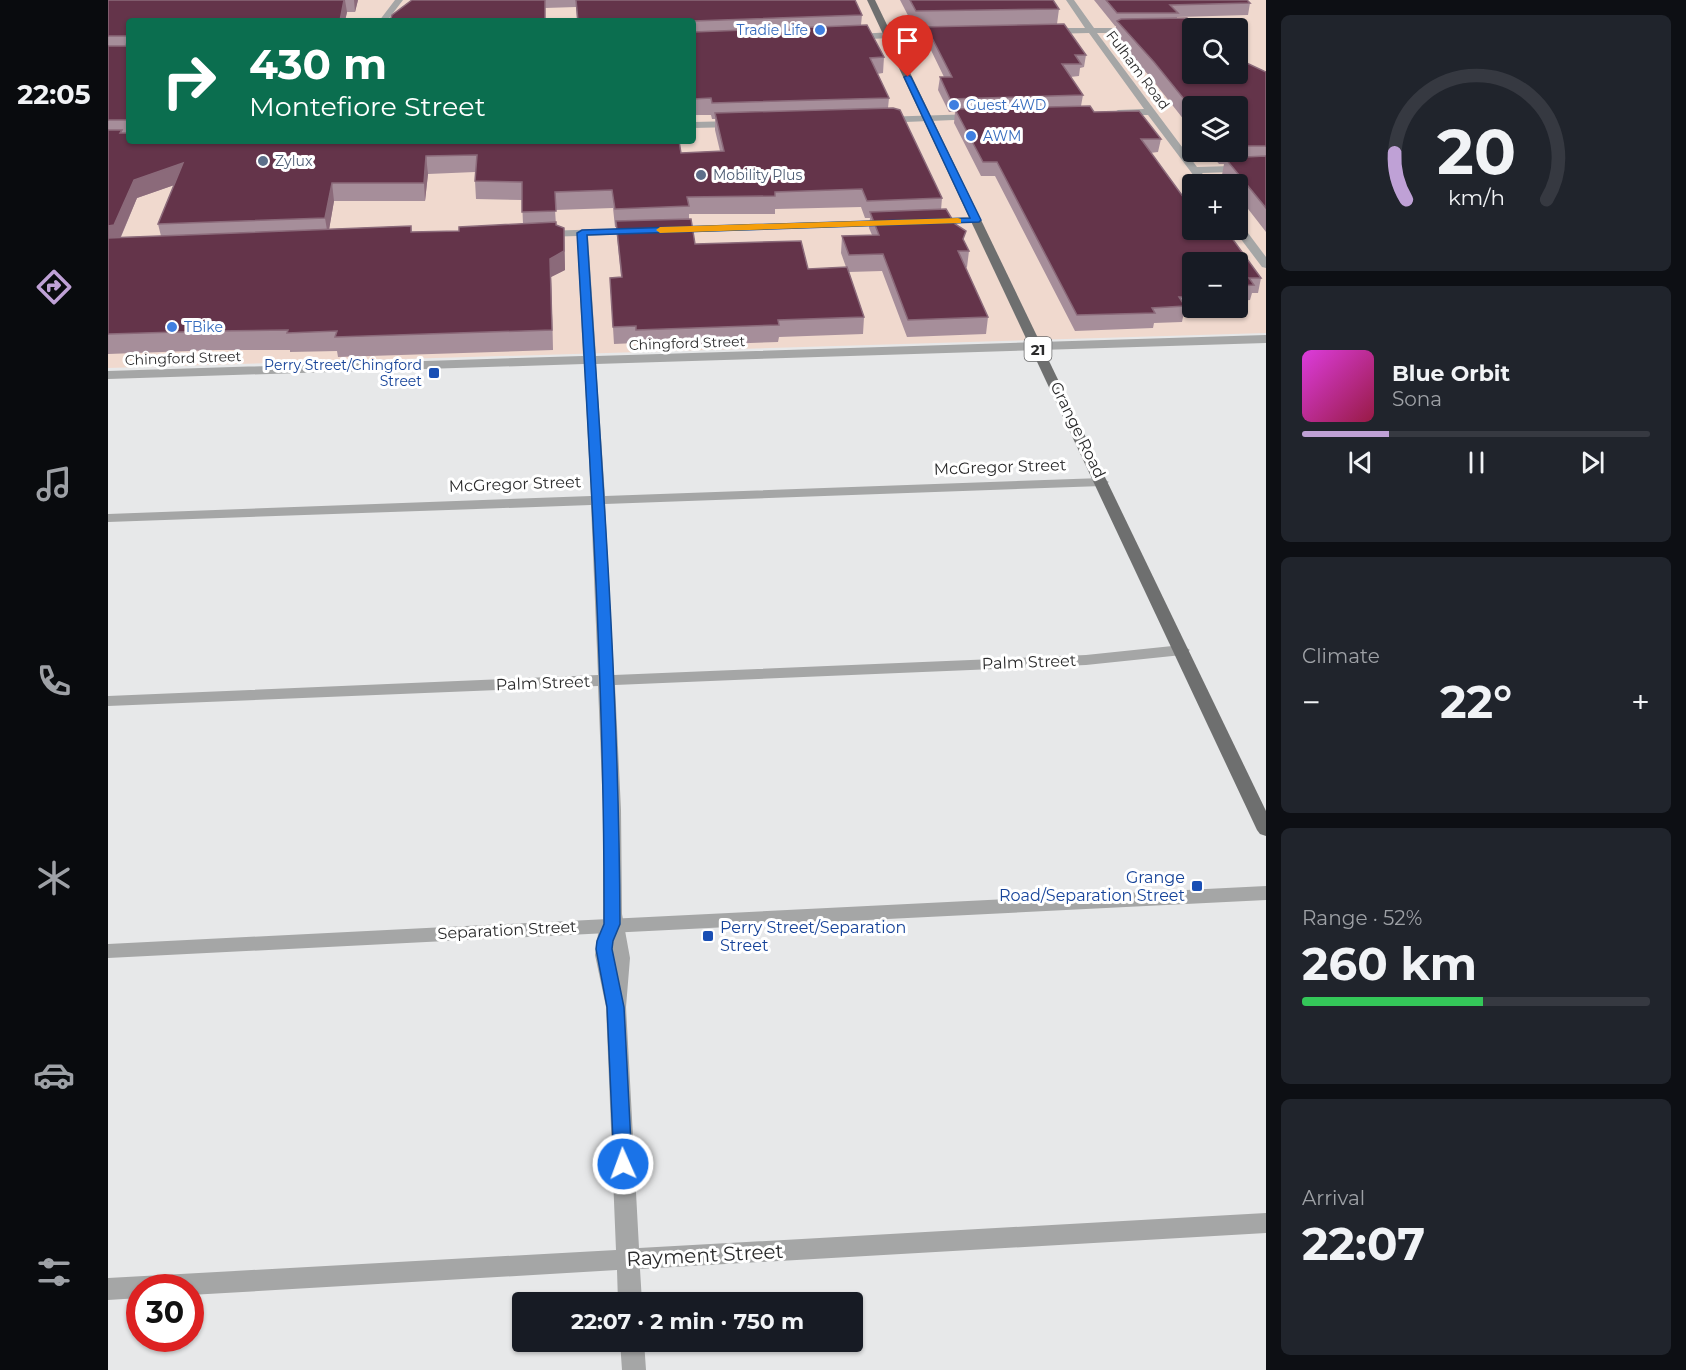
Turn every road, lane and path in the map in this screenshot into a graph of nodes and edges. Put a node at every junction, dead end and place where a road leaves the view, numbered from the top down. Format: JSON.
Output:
{"nodes":[{"id":1,"x":399,"y":0,"type":"edge"},
{"id":2,"x":871,"y":0,"type":"edge"},
{"id":3,"x":1070,"y":0,"type":"edge"},
{"id":4,"x":385,"y":18,"type":"edge"},
{"id":5,"x":1151,"y":29,"type":"edge"},
{"id":6,"x":1090,"y":31,"type":"junction"},
{"id":7,"x":1036,"y":32,"type":"edge"},
{"id":8,"x":955,"y":33,"type":"edge"},
{"id":9,"x":888,"y":35,"type":"junction"},
{"id":10,"x":838,"y":37,"type":"edge"},
{"id":11,"x":1150,"y":112,"type":"junction"},
{"id":12,"x":1105,"y":113,"type":"edge"},
{"id":13,"x":987,"y":117,"type":"edge"},
{"id":14,"x":927,"y":118,"type":"junction"},
{"id":15,"x":875,"y":120,"type":"edge"},
{"id":16,"x":750,"y":124,"type":"edge"},
{"id":17,"x":696,"y":125,"type":"edge"},
{"id":18,"x":1266,"y":168,"type":"edge"},
{"id":19,"x":1193,"y":170,"type":"junction"},
{"id":20,"x":1196,"y":174,"type":"edge"},
{"id":21,"x":976,"y":220,"type":"junction"},
{"id":22,"x":922,"y":222,"type":"edge"},
{"id":23,"x":900,"y":223,"type":"edge"},
{"id":24,"x":582,"y":233,"type":"junction"},
{"id":25,"x":528,"y":235,"type":"edge"},
{"id":26,"x":1248,"y":238,"type":"edge"},
{"id":27,"x":1262,"y":253,"type":"edge"},
{"id":28,"x":1266,"y":265,"type":"edge"},
{"id":29,"x":1266,"y":339,"type":"edge"},
{"id":30,"x":1037,"y":346,"type":"junction"},
{"id":31,"x":590,"y":361,"type":"junction"},
{"id":32,"x":108,"y":375,"type":"edge"},
{"id":33,"x":1102,"y":482,"type":"junction"},
{"id":34,"x":598,"y":499,"type":"junction"},
{"id":35,"x":108,"y":518,"type":"edge"},
{"id":36,"x":1185,"y":656,"type":"junction"},
{"id":37,"x":606,"y":680,"type":"junction"},
{"id":38,"x":108,"y":701,"type":"edge"},
{"id":39,"x":1266,"y":830,"type":"edge"},
{"id":40,"x":1266,"y":893,"type":"edge"},
{"id":41,"x":612,"y":924,"type":"junction"},
{"id":42,"x":108,"y":951,"type":"edge"},
{"id":43,"x":1266,"y":1223,"type":"edge"},
{"id":44,"x":628,"y":1260,"type":"junction"},
{"id":45,"x":204,"y":1284,"type":"edge"},
{"id":46,"x":126,"y":1289,"type":"edge"},
{"id":47,"x":108,"y":1291,"type":"edge"},
{"id":48,"x":630,"y":1292,"type":"edge"},
{"id":49,"x":633,"y":1352,"type":"edge"},
{"id":50,"x":634,"y":1370,"type":"edge"}],
"edges":[{"from":1,"to":4,"type":"street"},
{"from":2,"to":9,"type":"main road","name":"Grange Road","number":"21"},
{"from":3,"to":6,"type":"street","name":"Fulham Road"},
{"from":5,"to":6,"type":"street"},
{"from":6,"to":7,"type":"street"},
{"from":6,"to":11,"type":"street","name":"Fulham Road"},
{"from":8,"to":9,"type":"street"},
{"from":9,"to":10,"type":"street"},
{"from":9,"to":14,"type":"main road","name":"Grange Road","number":"21"},
{"from":11,"to":12,"type":"street"},
{"from":11,"to":19,"type":"street","name":"Fulham Road"},
{"from":13,"to":14,"type":"street"},
{"from":14,"to":15,"type":"street"},
{"from":14,"to":21,"type":"main road","name":"Grange Road","number":"21"},
{"from":16,"to":17,"type":"street"},
{"from":18,"to":19,"type":"street"},
{"from":19,"to":20,"type":"street","name":"Fulham Road"},
{"from":21,"to":22,"type":"street"},
{"from":21,"to":30,"type":"main road","name":"Grange Road","number":"21"},
{"from":23,"to":24,"type":"street"},
{"from":24,"to":25,"type":"street"},
{"from":24,"to":31,"type":"street"},
{"from":26,"to":27,"type":"street"},
{"from":27,"to":28,"type":"street"},
{"from":29,"to":30,"type":"street","name":"Chingford Street"},
{"from":30,"to":31,"type":"street","name":"Chingford Street"},
{"from":30,"to":33,"type":"main road","name":"Grange Road","number":"21"},
{"from":31,"to":32,"type":"street","name":"Chingford Street"},
{"from":31,"to":34,"type":"street"},
{"from":33,"to":34,"type":"street","name":"McGregor Street"},
{"from":33,"to":36,"type":"main road","name":"Grange Road","number":"21"},
{"from":34,"to":35,"type":"street","name":"McGregor Street"},
{"from":34,"to":37,"type":"street"},
{"from":36,"to":37,"type":"street","name":"Palm Street"},
{"from":36,"to":39,"type":"main road","name":"Grange Road","number":"21"},
{"from":37,"to":38,"type":"street","name":"Palm Street"},
{"from":37,"to":41,"type":"street"},
{"from":40,"to":41,"type":"street","name":"Separation Street"},
{"from":41,"to":42,"type":"street","name":"Separation Street"},
{"from":41,"to":44,"type":"street"},
{"from":43,"to":44,"type":"street","name":"Rayment Street"},
{"from":44,"to":45,"type":"street","name":"Rayment Street"},
{"from":44,"to":48,"type":"street"},
{"from":46,"to":47,"type":"street"},
{"from":49,"to":50,"type":"street"}]}
